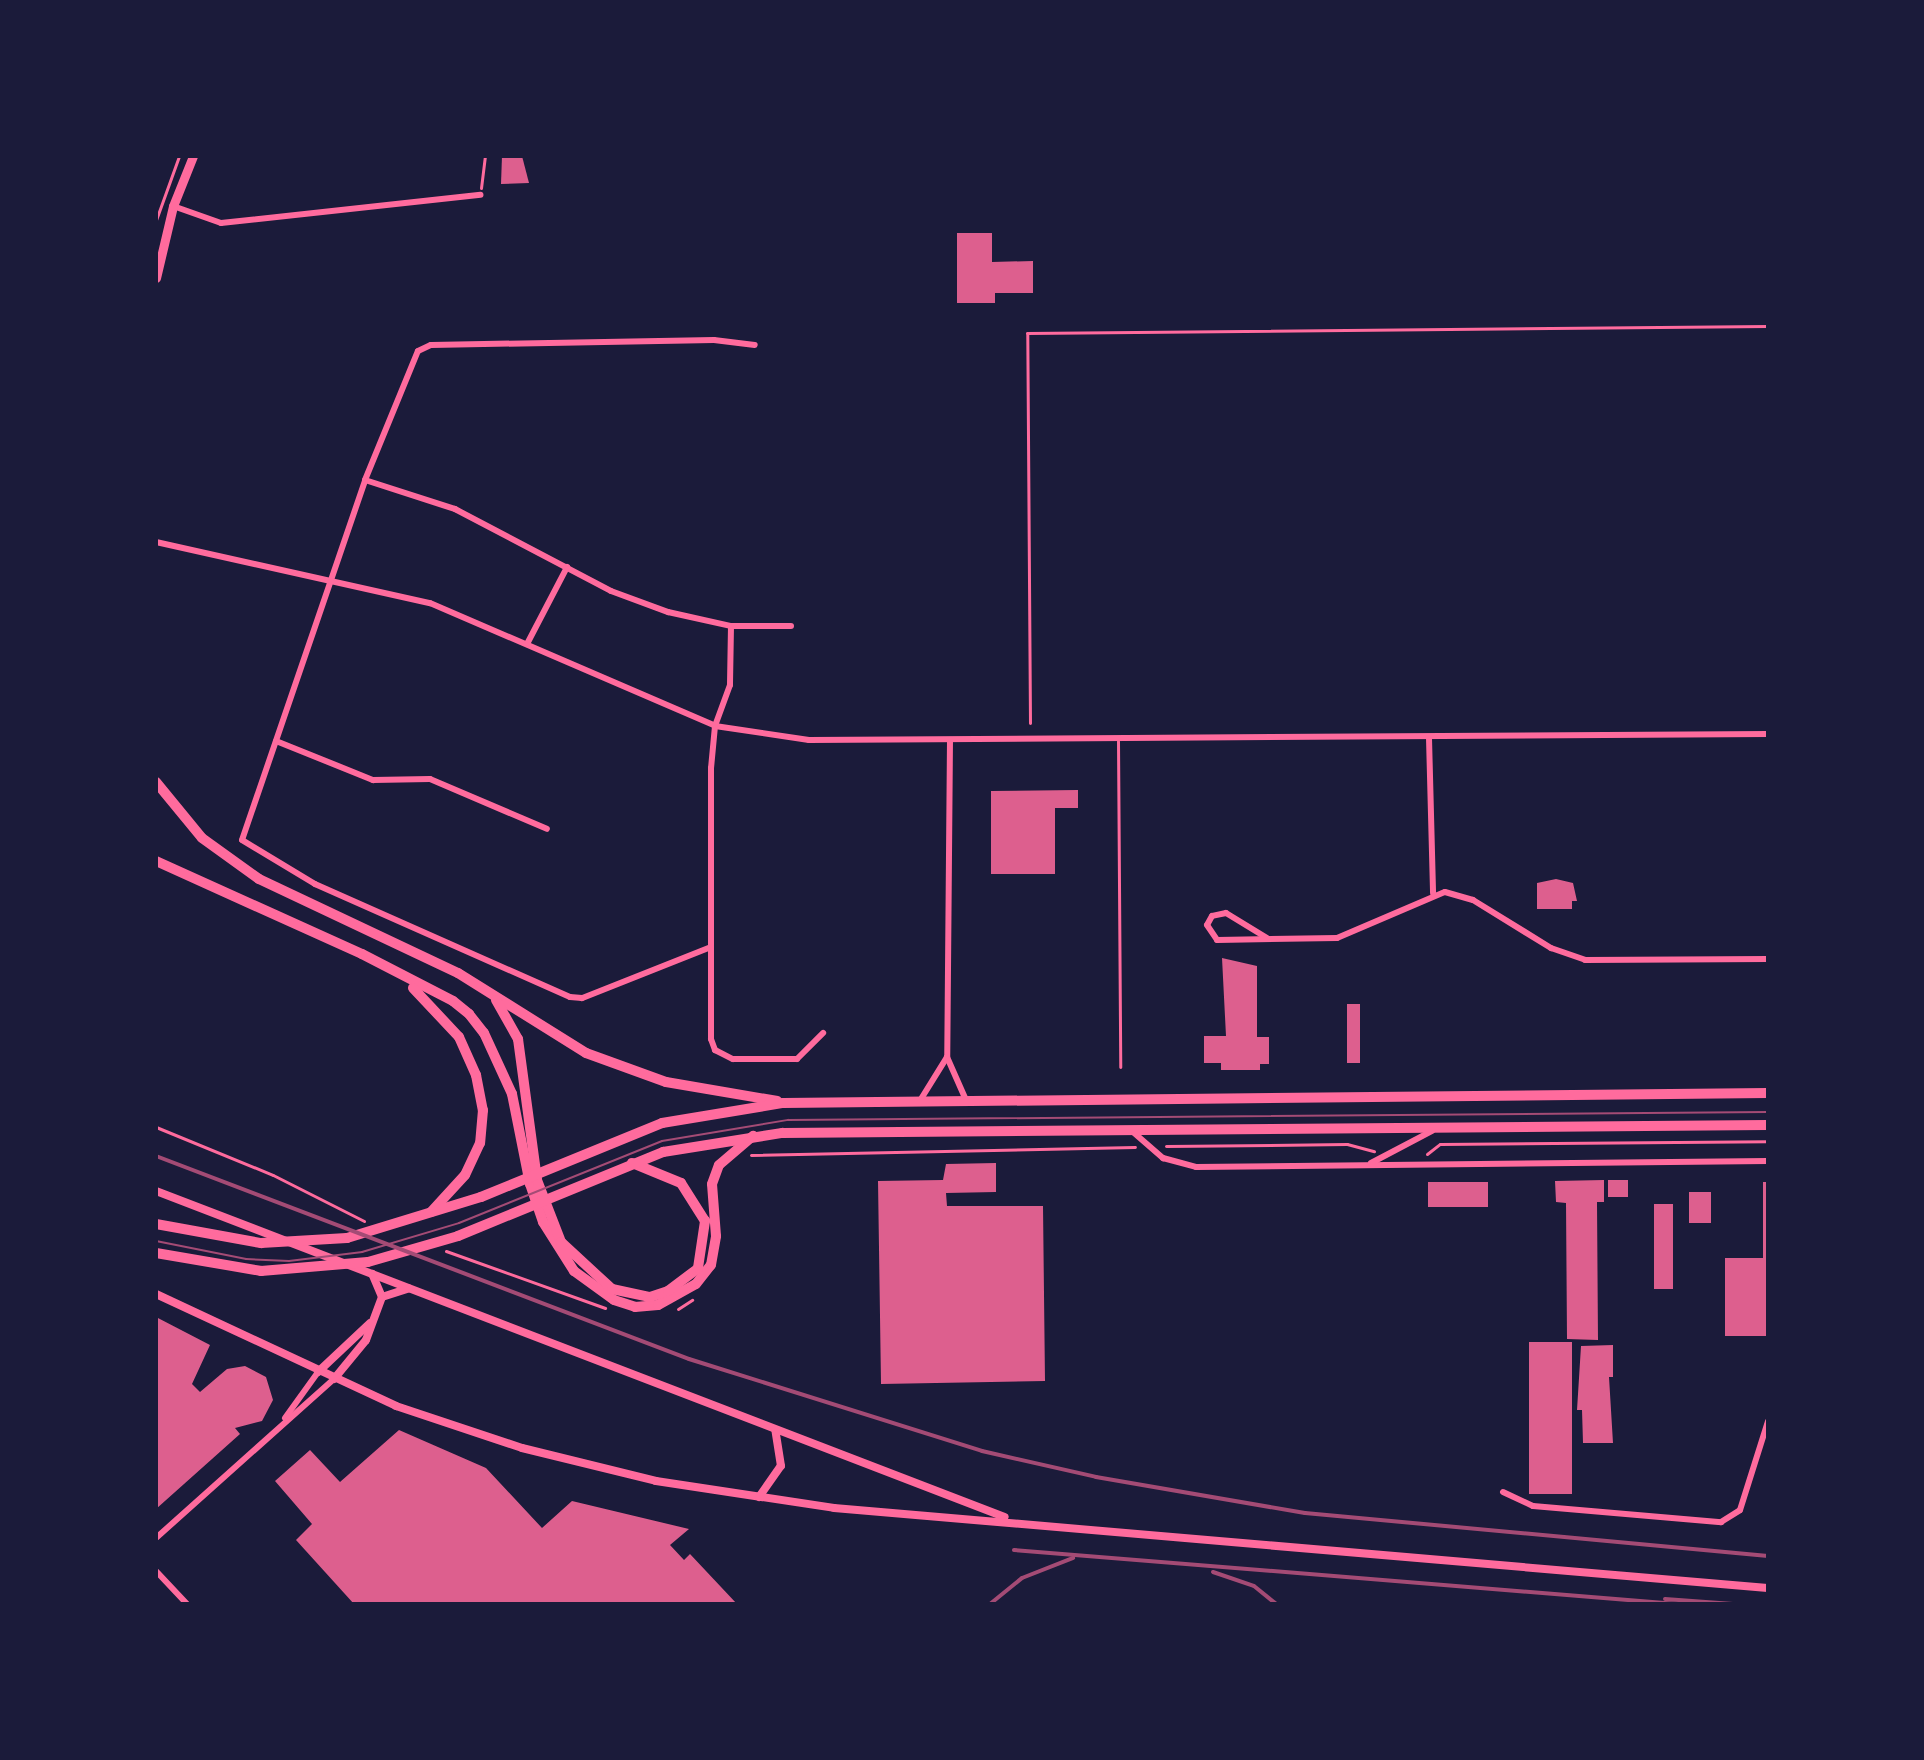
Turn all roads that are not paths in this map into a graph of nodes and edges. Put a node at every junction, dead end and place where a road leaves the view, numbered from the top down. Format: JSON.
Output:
{"nodes":[{"id":1,"x":193,"y":156,"type":"edge"},
{"id":2,"x":480,"y":195,"type":"road end"},
{"id":3,"x":173,"y":206,"type":"junction"},
{"id":4,"x":156,"y":278,"type":"edge"},
{"id":5,"x":755,"y":345,"type":"dead end"},
{"id":6,"x":365,"y":480,"type":"junction"},
{"id":7,"x":156,"y":542,"type":"edge"},
{"id":8,"x":567,"y":567,"type":"junction"},
{"id":9,"x":332,"y":577,"type":"junction"},
{"id":10,"x":731,"y":626,"type":"junction"},
{"id":11,"x":791,"y":626,"type":"dead end"},
{"id":12,"x":527,"y":644,"type":"junction"},
{"id":13,"x":715,"y":726,"type":"junction"},
{"id":14,"x":1768,"y":734,"type":"edge"},
{"id":15,"x":1429,"y":738,"type":"junction"},
{"id":16,"x":950,"y":740,"type":"junction"},
{"id":17,"x":276,"y":741,"type":"junction"},
{"id":18,"x":1118,"y":741,"type":"junction"},
{"id":19,"x":156,"y":782,"type":"edge"},
{"id":20,"x":547,"y":829,"type":"dead end"},
{"id":21,"x":156,"y":861,"type":"edge"},
{"id":22,"x":1433,"y":893,"type":"junction"},
{"id":23,"x":1267,"y":938,"type":"junction"},
{"id":24,"x":711,"y":947,"type":"junction"},
{"id":25,"x":1768,"y":959,"type":"edge"},
{"id":26,"x":402,"y":979,"type":"junction"},
{"id":27,"x":492,"y":995,"type":"junction"},
{"id":28,"x":823,"y":1033,"type":"dead end"},
{"id":29,"x":947,"y":1057,"type":"junction"},
{"id":30,"x":1120,"y":1067,"type":"dead end"},
{"id":31,"x":1768,"y":1093,"type":"edge"},
{"id":32,"x":921,"y":1099,"type":"junction"},
{"id":33,"x":966,"y":1100,"type":"junction"},
{"id":34,"x":783,"y":1103,"type":"junction"},
{"id":35,"x":1768,"y":1125,"type":"edge"},
{"id":36,"x":1437,"y":1128,"type":"junction"},
{"id":37,"x":1133,"y":1132,"type":"junction"},
{"id":38,"x":754,"y":1135,"type":"junction"},
{"id":39,"x":1768,"y":1161,"type":"edge"},
{"id":40,"x":632,"y":1163,"type":"junction"},
{"id":41,"x":1368,"y":1165,"type":"junction"},
{"id":42,"x":156,"y":1191,"type":"edge"},
{"id":43,"x":421,"y":1218,"type":"junction"},
{"id":44,"x":156,"y":1224,"type":"edge"},
{"id":45,"x":156,"y":1253,"type":"edge"},
{"id":46,"x":371,"y":1273,"type":"junction"},
{"id":47,"x":409,"y":1288,"type":"junction"},
{"id":48,"x":156,"y":1294,"type":"edge"},
{"id":49,"x":382,"y":1297,"type":"junction"},
{"id":50,"x":371,"y":1322,"type":"junction"},
{"id":51,"x":318,"y":1372,"type":"junction"},
{"id":52,"x":334,"y":1379,"type":"junction"},
{"id":53,"x":1768,"y":1421,"type":"edge"},
{"id":54,"x":280,"y":1425,"type":"junction"},
{"id":55,"x":775,"y":1430,"type":"junction"},
{"id":56,"x":1503,"y":1492,"type":"dead end"},
{"id":57,"x":759,"y":1497,"type":"junction"},
{"id":58,"x":960,"y":1501,"type":"junction"},
{"id":59,"x":956,"y":1520,"type":"junction"},
{"id":60,"x":1013,"y":1520,"type":"junction"},
{"id":61,"x":156,"y":1538,"type":"edge"},
{"id":62,"x":156,"y":1571,"type":"edge"},
{"id":63,"x":1768,"y":1588,"type":"edge"},
{"id":64,"x":187,"y":1604,"type":"edge"}],
"edges":[{"from":1,"to":3,"type":"main road"},
{"from":2,"to":3,"type":"street"},
{"from":3,"to":4,"type":"main road"},
{"from":5,"to":6,"type":"street"},
{"from":6,"to":8,"type":"street"},
{"from":6,"to":9,"type":"street"},
{"from":7,"to":9,"type":"street"},
{"from":8,"to":10,"type":"street"},
{"from":8,"to":12,"type":"street"},
{"from":9,"to":12,"type":"street"},
{"from":9,"to":17,"type":"street"},
{"from":10,"to":11,"type":"street"},
{"from":10,"to":13,"type":"street"},
{"from":12,"to":13,"type":"street"},
{"from":13,"to":16,"type":"street"},
{"from":13,"to":24,"type":"street"},
{"from":14,"to":15,"type":"street"},
{"from":15,"to":18,"type":"street"},
{"from":15,"to":22,"type":"street"},
{"from":16,"to":18,"type":"street"},
{"from":16,"to":29,"type":"street"},
{"from":17,"to":20,"type":"street"},
{"from":17,"to":24,"type":"street"},
{"from":18,"to":30,"type":"lane"},
{"from":19,"to":27,"type":"main road"},
{"from":21,"to":26,"type":"main road"},
{"from":22,"to":23,"type":"street"},
{"from":22,"to":25,"type":"street"},
{"from":23,"to":23,"type":"street"},
{"from":24,"to":28,"type":"street"},
{"from":26,"to":38,"type":"main road"},
{"from":26,"to":43,"type":"main road"},
{"from":27,"to":34,"type":"main road"},
{"from":27,"to":40,"type":"main road"},
{"from":29,"to":32,"type":"street"},
{"from":29,"to":33,"type":"street"},
{"from":31,"to":33,"type":"main road"},
{"from":32,"to":33,"type":"main road"},
{"from":32,"to":34,"type":"main road"},
{"from":34,"to":43,"type":"main road"},
{"from":35,"to":36,"type":"main road"},
{"from":36,"to":37,"type":"main road"},
{"from":36,"to":41,"type":"street"},
{"from":37,"to":38,"type":"main road"},
{"from":37,"to":41,"type":"street"},
{"from":38,"to":40,"type":"main road"},
{"from":39,"to":41,"type":"street"},
{"from":40,"to":45,"type":"main road"},
{"from":42,"to":46,"type":"street"},
{"from":43,"to":44,"type":"main road"},
{"from":46,"to":47,"type":"street"},
{"from":46,"to":49,"type":"street"},
{"from":47,"to":49,"type":"street"},
{"from":47,"to":55,"type":"street"},
{"from":48,"to":51,"type":"street"},
{"from":49,"to":50,"type":"street"},
{"from":50,"to":51,"type":"street"},
{"from":50,"to":52,"type":"street"},
{"from":51,"to":52,"type":"street"},
{"from":51,"to":54,"type":"street"},
{"from":52,"to":54,"type":"street"},
{"from":52,"to":57,"type":"street"},
{"from":53,"to":56,"type":"street"},
{"from":54,"to":61,"type":"street"},
{"from":55,"to":57,"type":"street"},
{"from":55,"to":58,"type":"street"},
{"from":57,"to":59,"type":"street"},
{"from":58,"to":59,"type":"street"},
{"from":58,"to":60,"type":"street"},
{"from":59,"to":60,"type":"street"},
{"from":60,"to":63,"type":"street"},
{"from":62,"to":64,"type":"street"}]}
